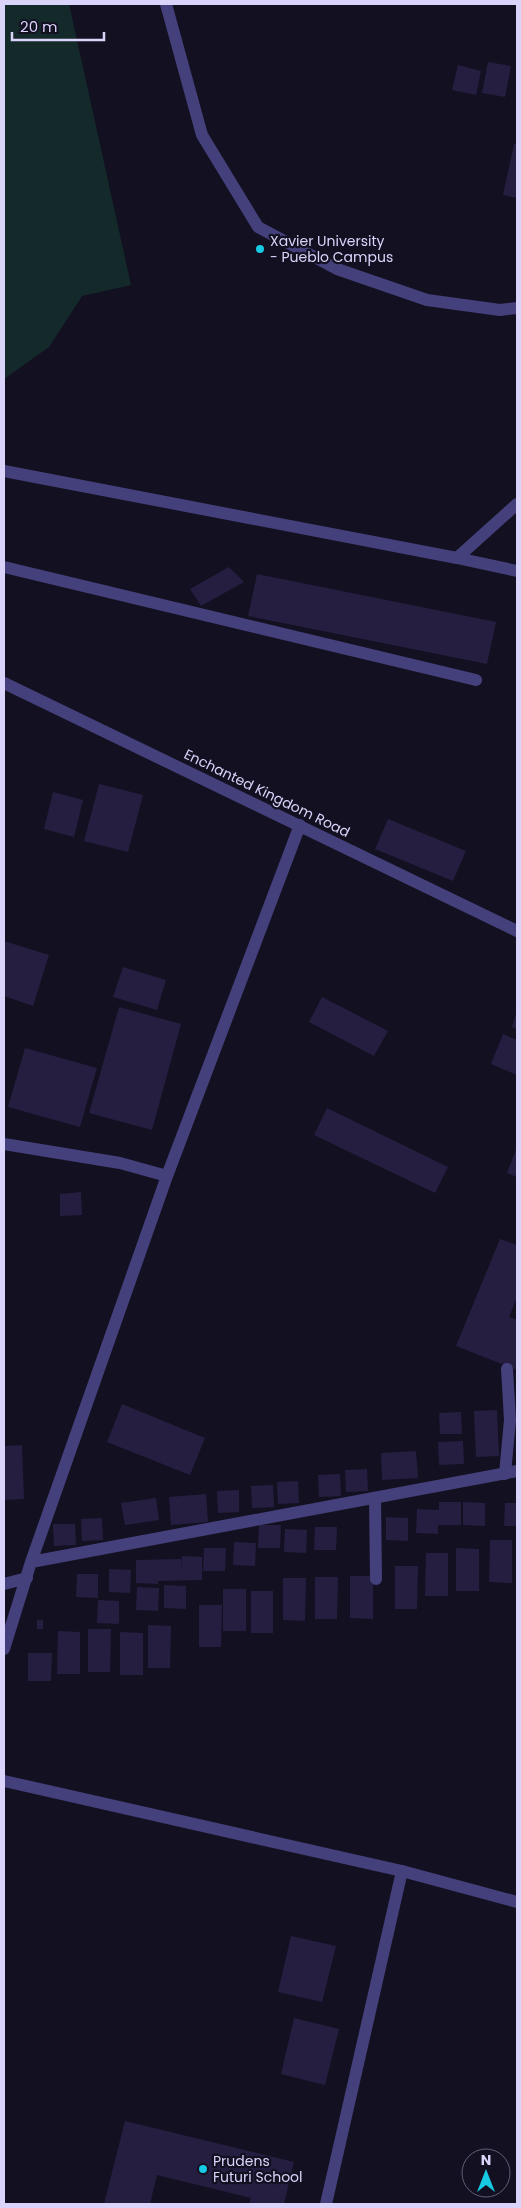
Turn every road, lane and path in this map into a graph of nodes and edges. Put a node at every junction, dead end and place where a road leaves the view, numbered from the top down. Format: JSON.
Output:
{"nodes":[{"id":1,"x":167,"y":4,"type":"edge"},
{"id":2,"x":517,"y":308,"type":"edge"},
{"id":3,"x":4,"y":471,"type":"edge"},
{"id":4,"x":517,"y":504,"type":"edge"},
{"id":5,"x":457,"y":558,"type":"junction"},
{"id":6,"x":4,"y":567,"type":"edge"},
{"id":7,"x":517,"y":571,"type":"edge"},
{"id":8,"x":476,"y":680,"type":"dead end"},
{"id":9,"x":4,"y":684,"type":"edge"},
{"id":10,"x":300,"y":825,"type":"junction"},
{"id":11,"x":517,"y":931,"type":"edge"},
{"id":12,"x":4,"y":1144,"type":"edge"},
{"id":13,"x":167,"y":1176,"type":"junction"},
{"id":14,"x":507,"y":1369,"type":"dead end"},
{"id":15,"x":511,"y":1472,"type":"edge"},
{"id":16,"x":375,"y":1498,"type":"junction"},
{"id":17,"x":31,"y":1562,"type":"junction"},
{"id":18,"x":27,"y":1578,"type":"junction"},
{"id":19,"x":376,"y":1579,"type":"dead end"},
{"id":20,"x":4,"y":1584,"type":"edge"},
{"id":21,"x":4,"y":1649,"type":"edge"},
{"id":22,"x":4,"y":1781,"type":"edge"},
{"id":23,"x":402,"y":1871,"type":"junction"},
{"id":24,"x":517,"y":1902,"type":"edge"},
{"id":25,"x":326,"y":2204,"type":"edge"}],
"edges":[{"from":1,"to":2,"type":"street"},
{"from":3,"to":5,"type":"street"},
{"from":4,"to":5,"type":"street"},
{"from":5,"to":7,"type":"street"},
{"from":6,"to":8,"type":"street"},
{"from":9,"to":10,"type":"street","name":"Enchanted Kingdom Road"},
{"from":10,"to":11,"type":"street","name":"Enchanted Kingdom Road"},
{"from":10,"to":13,"type":"street"},
{"from":12,"to":13,"type":"street"},
{"from":13,"to":17,"type":"street"},
{"from":14,"to":15,"type":"street"},
{"from":15,"to":16,"type":"street"},
{"from":16,"to":17,"type":"street"},
{"from":16,"to":19,"type":"street"},
{"from":17,"to":18,"type":"street"},
{"from":18,"to":20,"type":"street"},
{"from":18,"to":21,"type":"street"},
{"from":22,"to":23,"type":"street"},
{"from":23,"to":24,"type":"street"},
{"from":23,"to":25,"type":"street"}]}
